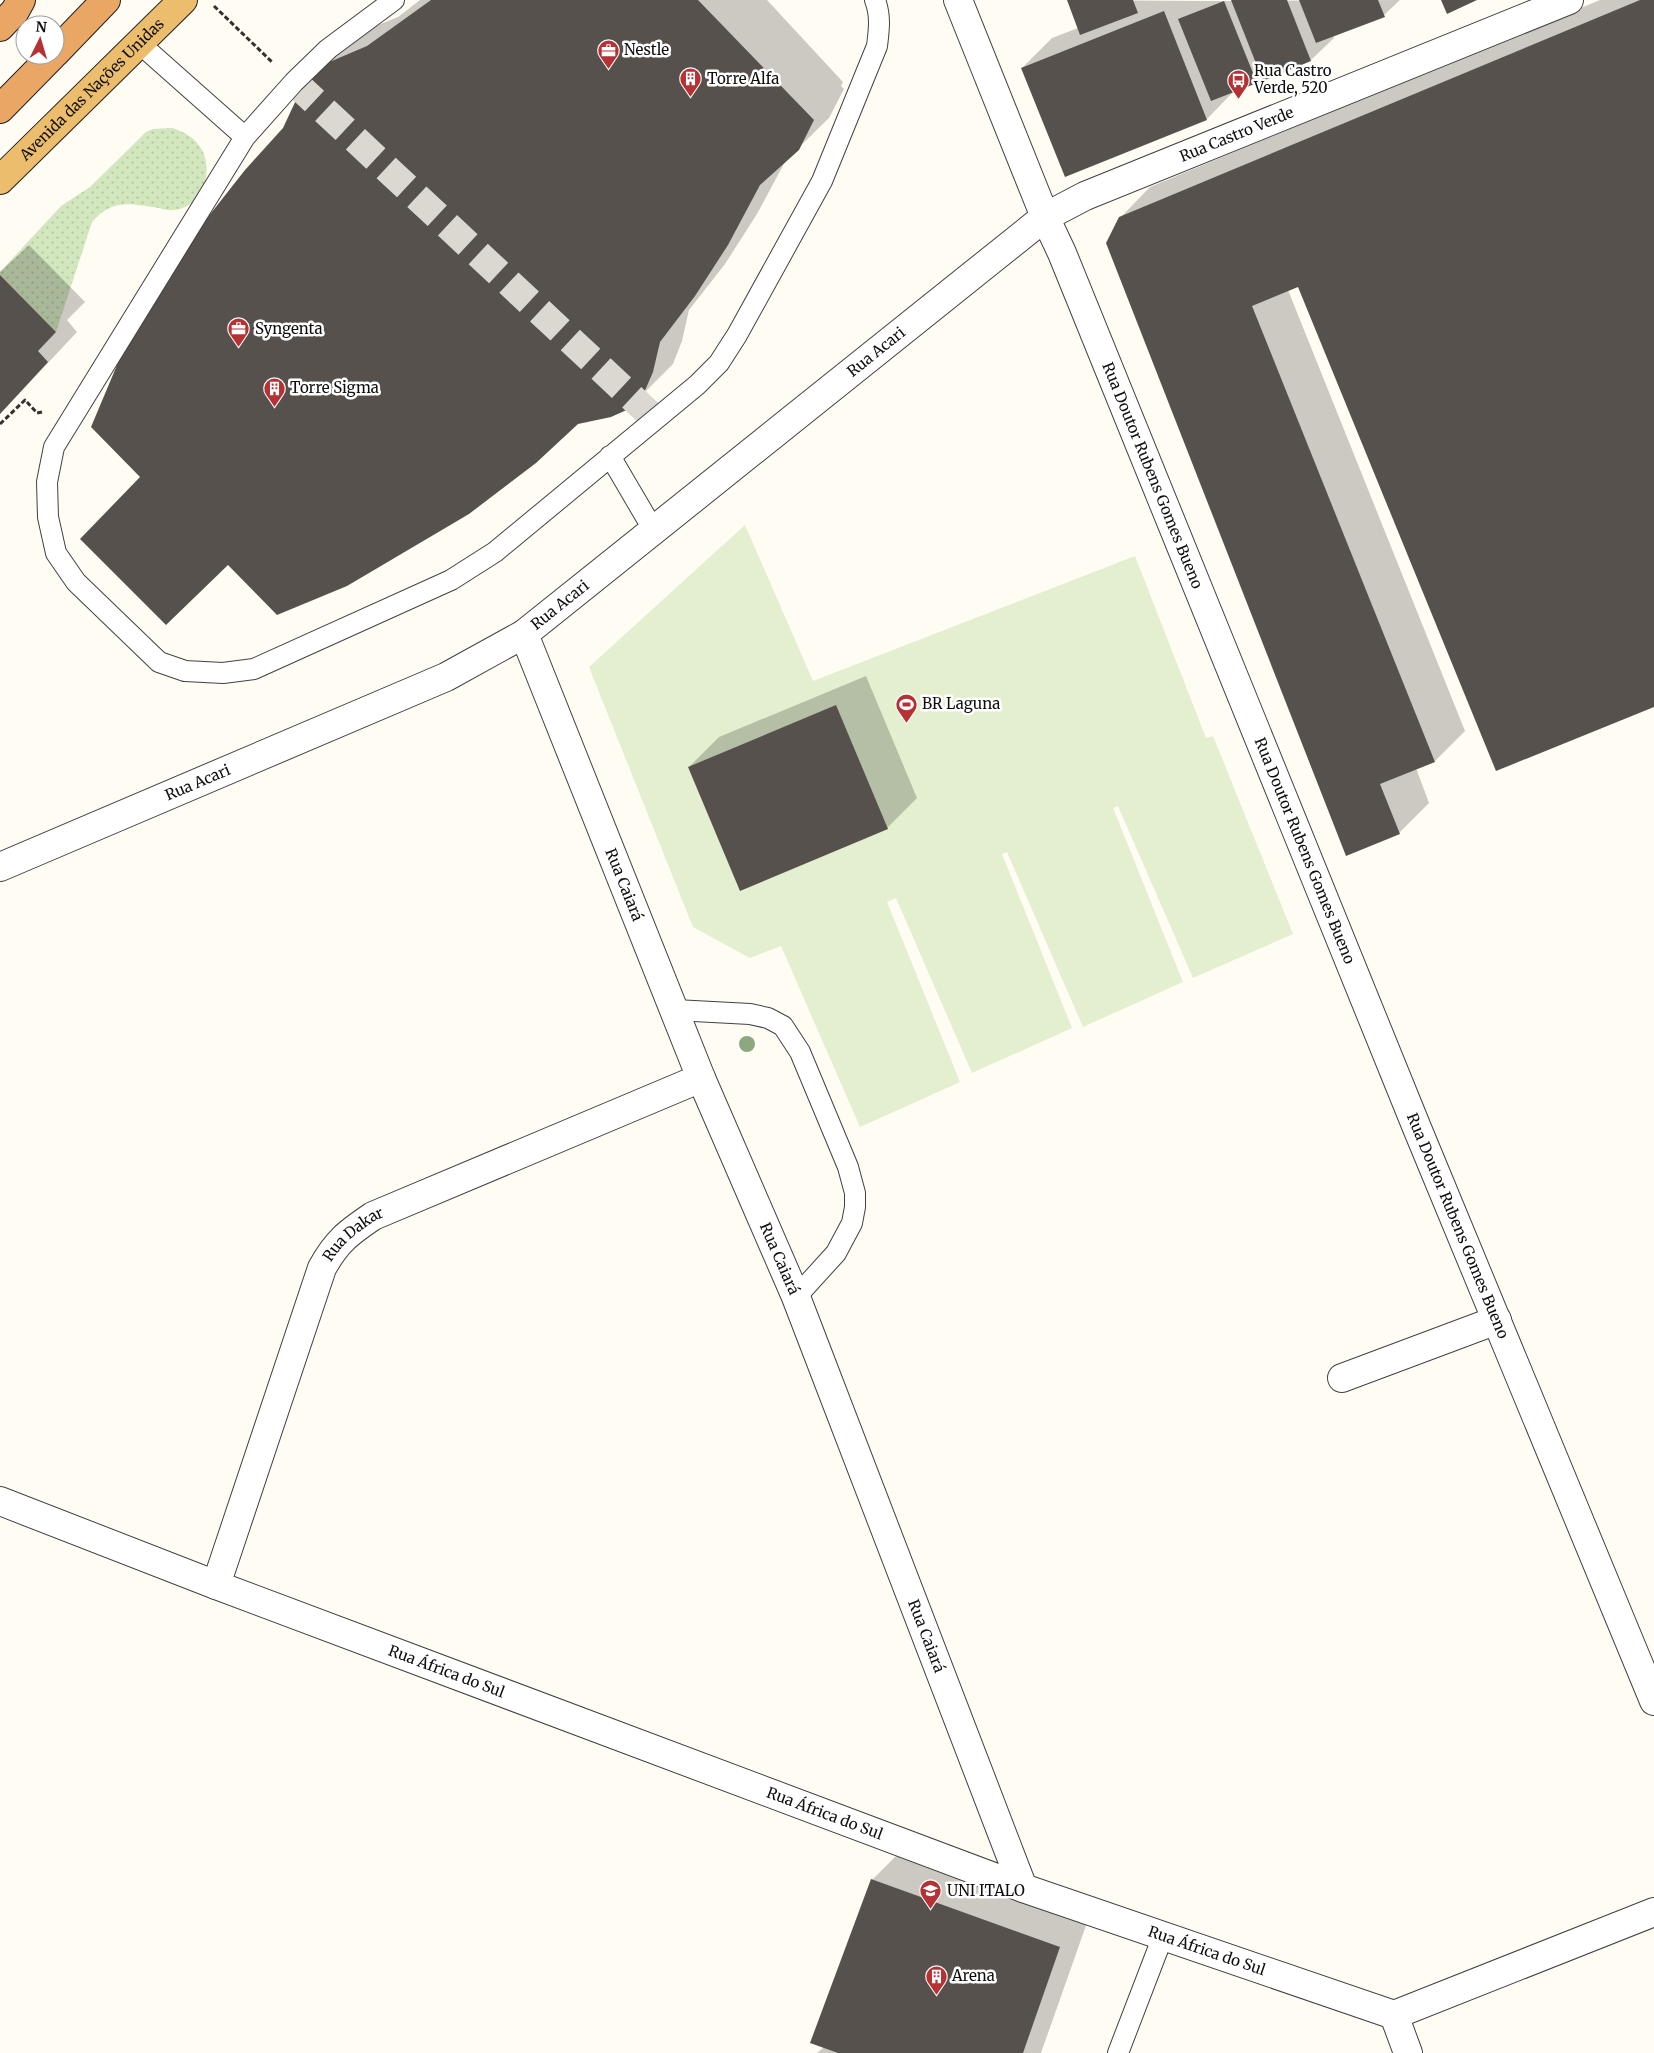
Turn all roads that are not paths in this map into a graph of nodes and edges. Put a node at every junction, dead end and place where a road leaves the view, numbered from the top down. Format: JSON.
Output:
{"nodes":[{"id":1,"x":21,"y":0,"type":"edge"},
{"id":2,"x":106,"y":0,"type":"edge"},
{"id":3,"x":183,"y":0,"type":"edge"},
{"id":4,"x":394,"y":0,"type":"edge"},
{"id":5,"x":875,"y":0,"type":"edge"},
{"id":6,"x":958,"y":0,"type":"edge"},
{"id":7,"x":1558,"y":2,"type":"edge"},
{"id":8,"x":0,"y":27,"type":"edge"},
{"id":9,"x":65,"y":43,"type":"edge"},
{"id":10,"x":139,"y":43,"type":"junction"},
{"id":11,"x":43,"y":65,"type":"edge"},
{"id":12,"x":0,"y":109,"type":"edge"},
{"id":13,"x":245,"y":137,"type":"junction"},
{"id":14,"x":0,"y":180,"type":"edge"},
{"id":15,"x":1045,"y":217,"type":"junction"},
{"id":16,"x":610,"y":456,"type":"junction"},
{"id":17,"x":654,"y":531,"type":"junction"},
{"id":18,"x":524,"y":634,"type":"junction"},
{"id":19,"x":0,"y":868,"type":"edge"},
{"id":20,"x":675,"y":1010,"type":"junction"},
{"id":21,"x":701,"y":1078,"type":"junction"},
{"id":22,"x":796,"y":1297,"type":"junction"},
{"id":23,"x":1496,"y":1320,"type":"junction"},
{"id":24,"x":1342,"y":1378,"type":"dead end"},
{"id":25,"x":0,"y":1501,"type":"edge"},
{"id":26,"x":216,"y":1585,"type":"junction"},
{"id":27,"x":1654,"y":1700,"type":"edge"},
{"id":28,"x":1023,"y":1888,"type":"junction"},
{"id":29,"x":1654,"y":1912,"type":"edge"},
{"id":30,"x":1162,"y":1936,"type":"junction"},
{"id":31,"x":1394,"y":2015,"type":"junction"},
{"id":32,"x":1118,"y":2053,"type":"edge"},
{"id":33,"x":1408,"y":2053,"type":"edge"}],
"edges":[{"from":1,"to":8,"type":"highway"},
{"from":2,"to":9,"type":"highway"},
{"from":3,"to":10,"type":"highway","name":"Avenida das Nações Unidas"},
{"from":4,"to":13,"type":"lane"},
{"from":5,"to":16,"type":"lane"},
{"from":6,"to":15,"type":"street","name":"Rua Doutor Rubens Gomes Bueno"},
{"from":7,"to":15,"type":"street","name":"Rua Castro Verde"},
{"from":10,"to":13,"type":"lane"},
{"from":10,"to":14,"type":"highway","name":"Avenida das Nações Unidas"},
{"from":11,"to":12,"type":"highway"},
{"from":13,"to":16,"type":"lane"},
{"from":15,"to":17,"type":"street","name":"Rua Acari"},
{"from":15,"to":23,"type":"street","name":"Rua Doutor Rubens Gomes Bueno"},
{"from":16,"to":17,"type":"lane"},
{"from":17,"to":18,"type":"street","name":"Rua Acari"},
{"from":18,"to":19,"type":"street","name":"Rua Acari"},
{"from":18,"to":20,"type":"street","name":"Rua Caiará"},
{"from":20,"to":21,"type":"street","name":"Rua Caiará"},
{"from":20,"to":22,"type":"lane"},
{"from":21,"to":22,"type":"street","name":"Rua Caiará"},
{"from":21,"to":26,"type":"street","name":"Rua Dakar"},
{"from":22,"to":28,"type":"street","name":"Rua Caiará"},
{"from":23,"to":24,"type":"street"},
{"from":23,"to":27,"type":"street","name":"Rua Doutor Rubens Gomes Bueno"},
{"from":25,"to":26,"type":"street","name":"Rua África do Sul"},
{"from":26,"to":28,"type":"street","name":"Rua África do Sul"},
{"from":28,"to":30,"type":"street","name":"Rua África do Sul"},
{"from":29,"to":31,"type":"street"},
{"from":30,"to":31,"type":"street","name":"Rua África do Sul"},
{"from":30,"to":32,"type":"lane"},
{"from":31,"to":33,"type":"street"}]}
